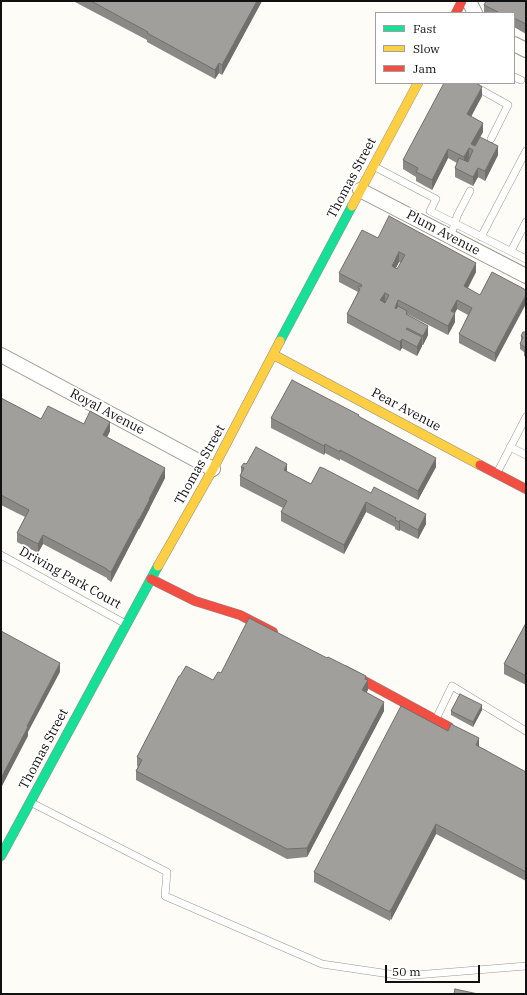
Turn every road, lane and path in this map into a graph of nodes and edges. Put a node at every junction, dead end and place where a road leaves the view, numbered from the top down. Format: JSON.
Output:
{"nodes":[{"id":1,"x":462,"y":1,"type":"edge"},
{"id":2,"x":469,"y":1,"type":"edge"},
{"id":3,"x":456,"y":12,"type":"edge"},
{"id":4,"x":474,"y":12,"type":"edge"},
{"id":5,"x":515,"y":44,"type":"edge"},
{"id":6,"x":526,"y":50,"type":"edge"},
{"id":7,"x":515,"y":77,"type":"edge"},
{"id":8,"x":521,"y":80,"type":"dead end"},
{"id":9,"x":417,"y":84,"type":"edge"},
{"id":10,"x":471,"y":84,"type":"edge"},
{"id":11,"x":490,"y":139,"type":"dead end"},
{"id":12,"x":526,"y":151,"type":"edge"},
{"id":13,"x":373,"y":166,"type":"junction"},
{"id":14,"x":360,"y":190,"type":"junction"},
{"id":15,"x":470,"y":191,"type":"dead end"},
{"id":16,"x":526,"y":222,"type":"edge"},
{"id":17,"x":453,"y":230,"type":"junction"},
{"id":18,"x":481,"y":237,"type":"junction"},
{"id":19,"x":511,"y":251,"type":"junction"},
{"id":20,"x":526,"y":259,"type":"edge"},
{"id":21,"x":526,"y":276,"type":"edge"},
{"id":22,"x":1,"y":355,"type":"edge"},
{"id":23,"x":274,"y":355,"type":"junction"},
{"id":24,"x":526,"y":417,"type":"edge"},
{"id":25,"x":510,"y":447,"type":"junction"},
{"id":26,"x":526,"y":455,"type":"edge"},
{"id":27,"x":213,"y":469,"type":"junction"},
{"id":28,"x":497,"y":473,"type":"junction"},
{"id":29,"x":526,"y":489,"type":"edge"},
{"id":30,"x":1,"y":555,"type":"edge"},
{"id":31,"x":151,"y":579,"type":"junction"},
{"id":32,"x":126,"y":624,"type":"junction"},
{"id":33,"x":281,"y":637,"type":"edge"},
{"id":34,"x":335,"y":665,"type":"edge"},
{"id":35,"x":436,"y":720,"type":"junction"},
{"id":36,"x":449,"y":727,"type":"edge"},
{"id":37,"x":526,"y":731,"type":"edge"},
{"id":38,"x":30,"y":802,"type":"junction"},
{"id":39,"x":1,"y":856,"type":"edge"},
{"id":40,"x":526,"y":966,"type":"edge"}],
"edges":[{"from":1,"to":3,"type":"main road"},
{"from":2,"to":4,"type":"street"},
{"from":5,"to":6,"type":"street"},
{"from":7,"to":8,"type":"lane"},
{"from":9,"to":13,"type":"main road","name":"Thomas Street"},
{"from":10,"to":11,"type":"lane"},
{"from":12,"to":18,"type":"lane"},
{"from":13,"to":14,"type":"main road","name":"Thomas Street"},
{"from":13,"to":17,"type":"lane"},
{"from":14,"to":17,"type":"street","name":"Plum Avenue"},
{"from":14,"to":23,"type":"main road","name":"Thomas Street"},
{"from":15,"to":17,"type":"lane"},
{"from":16,"to":19,"type":"lane"},
{"from":17,"to":18,"type":"lane"},
{"from":17,"to":21,"type":"street","name":"Plum Avenue"},
{"from":18,"to":19,"type":"lane"},
{"from":19,"to":20,"type":"lane"},
{"from":22,"to":27,"type":"street","name":"Royal Avenue"},
{"from":23,"to":27,"type":"main road","name":"Thomas Street"},
{"from":23,"to":28,"type":"main road","name":"Pear Avenue"},
{"from":24,"to":25,"type":"lane"},
{"from":25,"to":26,"type":"lane"},
{"from":25,"to":28,"type":"lane"},
{"from":27,"to":31,"type":"main road","name":"Thomas Street"},
{"from":28,"to":29,"type":"main road","name":"Pear Avenue"},
{"from":30,"to":32,"type":"lane","name":"Driving Park Court"},
{"from":31,"to":32,"type":"main road","name":"Thomas Street"},
{"from":31,"to":33,"type":"main road"},
{"from":32,"to":38,"type":"main road","name":"Thomas Street"},
{"from":34,"to":35,"type":"main road"},
{"from":35,"to":36,"type":"main road"},
{"from":35,"to":37,"type":"lane"},
{"from":38,"to":39,"type":"main road","name":"Thomas Street"},
{"from":38,"to":40,"type":"lane"}]}
